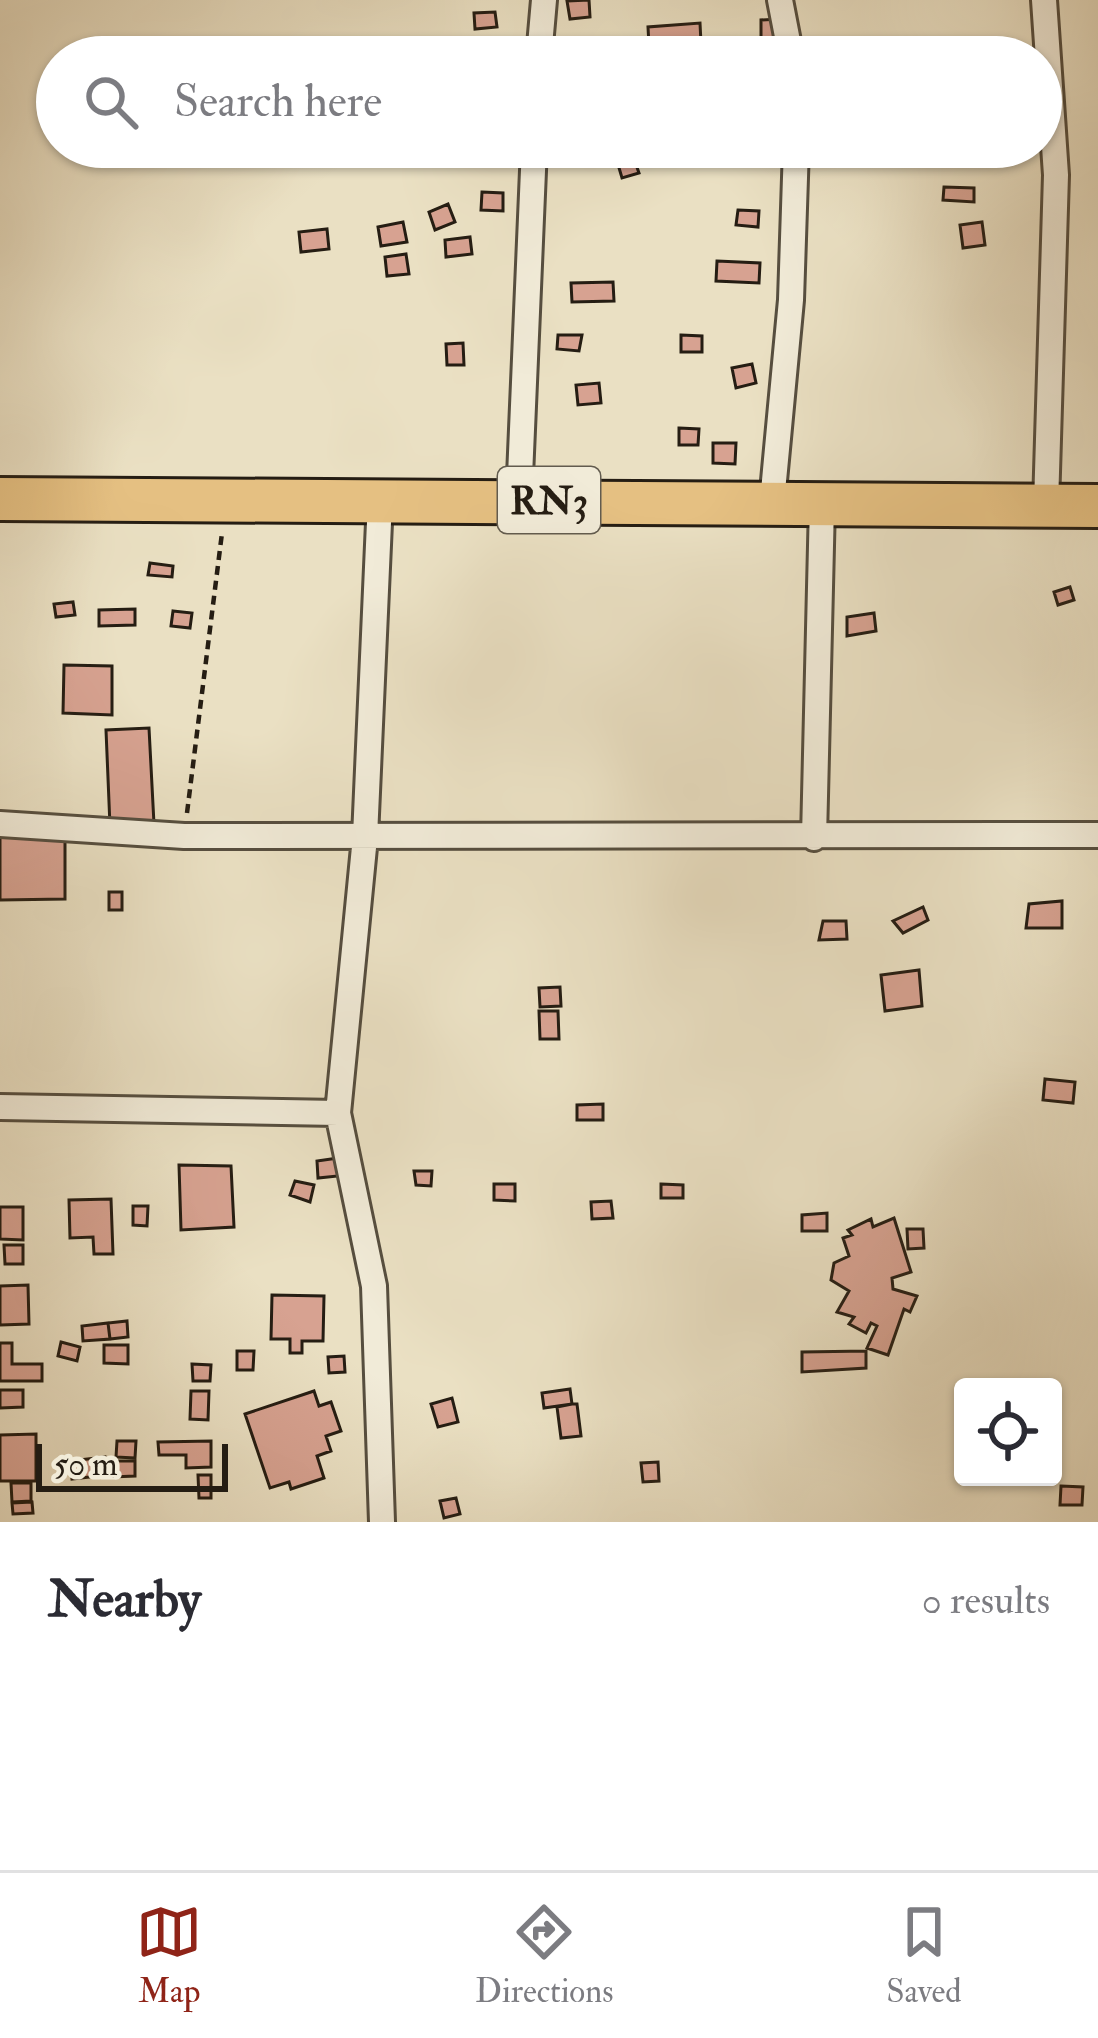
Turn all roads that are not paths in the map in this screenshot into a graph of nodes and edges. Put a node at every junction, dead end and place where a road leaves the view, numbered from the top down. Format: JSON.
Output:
{"nodes":[{"id":1,"x":544,"y":0,"type":"edge"},
{"id":2,"x":780,"y":0,"type":"edge"},
{"id":3,"x":1044,"y":0,"type":"edge"},
{"id":4,"x":541,"y":36,"type":"edge"},
{"id":5,"x":787,"y":36,"type":"edge"},
{"id":6,"x":1046,"y":36,"type":"edge"},
{"id":7,"x":533,"y":168,"type":"edge"},
{"id":8,"x":795,"y":168,"type":"edge"},
{"id":9,"x":1056,"y":168,"type":"edge"},
{"id":10,"x":0,"y":499,"type":"edge"},
{"id":11,"x":380,"y":500,"type":"junction"},
{"id":12,"x":519,"y":500,"type":"junction"},
{"id":13,"x":772,"y":502,"type":"junction"},
{"id":14,"x":822,"y":503,"type":"junction"},
{"id":15,"x":1046,"y":505,"type":"junction"},
{"id":16,"x":1098,"y":506,"type":"edge"},
{"id":17,"x":0,"y":824,"type":"edge"},
{"id":18,"x":1098,"y":835,"type":"edge"},
{"id":19,"x":365,"y":837,"type":"junction"},
{"id":20,"x":814,"y":838,"type":"junction"},
{"id":21,"x":0,"y":1107,"type":"edge"},
{"id":22,"x":338,"y":1113,"type":"junction"},
{"id":23,"x":382,"y":1522,"type":"edge"}],
"edges":[{"from":1,"to":4,"type":"street"},
{"from":2,"to":5,"type":"street"},
{"from":3,"to":6,"type":"street"},
{"from":7,"to":12,"type":"street"},
{"from":8,"to":13,"type":"street"},
{"from":9,"to":15,"type":"street"},
{"from":10,"to":11,"type":"highway","number":"RN3"},
{"from":11,"to":12,"type":"highway","number":"RN3"},
{"from":11,"to":19,"type":"street"},
{"from":12,"to":13,"type":"highway","number":"RN3"},
{"from":13,"to":14,"type":"highway","number":"RN3"},
{"from":14,"to":15,"type":"highway","number":"RN3"},
{"from":14,"to":20,"type":"street"},
{"from":15,"to":16,"type":"highway","number":"RN3"},
{"from":17,"to":19,"type":"street"},
{"from":18,"to":20,"type":"street"},
{"from":19,"to":20,"type":"street"},
{"from":19,"to":22,"type":"street"},
{"from":21,"to":22,"type":"street"},
{"from":22,"to":23,"type":"street"}]}
